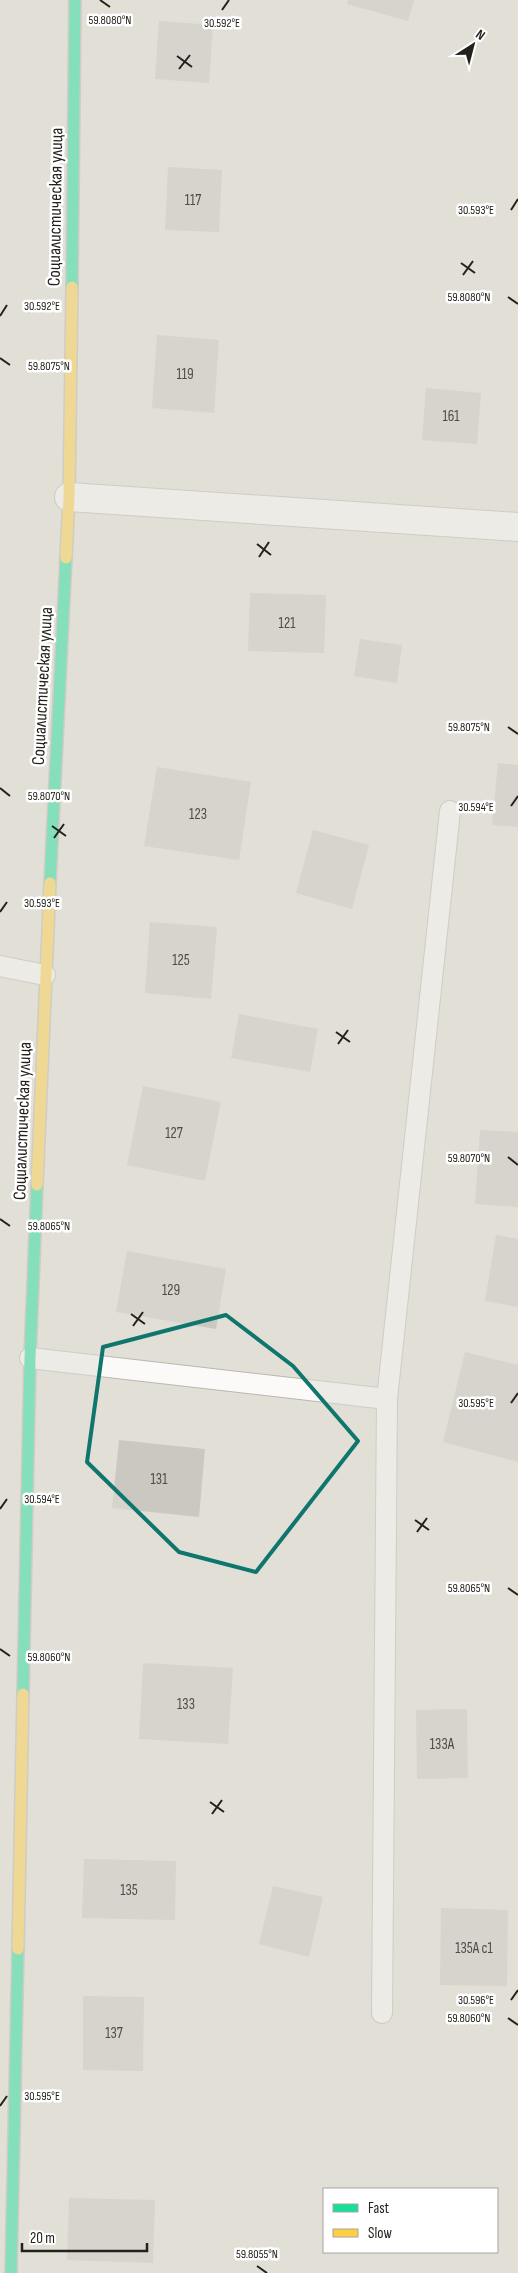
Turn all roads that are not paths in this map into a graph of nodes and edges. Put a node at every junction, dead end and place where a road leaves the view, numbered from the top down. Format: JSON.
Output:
{"nodes":[{"id":1,"x":75,"y":0,"type":"edge"},
{"id":2,"x":69,"y":497,"type":"junction"},
{"id":3,"x":518,"y":527,"type":"edge"},
{"id":4,"x":450,"y":811,"type":"dead end"},
{"id":5,"x":0,"y":966,"type":"edge"},
{"id":6,"x":45,"y":975,"type":"junction"},
{"id":7,"x":30,"y":1358,"type":"junction"},
{"id":8,"x":387,"y":1399,"type":"junction"},
{"id":9,"x":382,"y":2013,"type":"dead end"},
{"id":10,"x":11,"y":2273,"type":"edge"}],
"edges":[{"from":1,"to":2,"type":"street","name":"Социалистическая улица"},
{"from":2,"to":3,"type":"street"},
{"from":2,"to":6,"type":"street","name":"Социалистическая улица"},
{"from":4,"to":8,"type":"lane"},
{"from":5,"to":6,"type":"lane"},
{"from":6,"to":7,"type":"street","name":"Социалистическая улица"},
{"from":7,"to":8,"type":"lane"},
{"from":7,"to":10,"type":"street","name":"Социалистическая улица"},
{"from":8,"to":9,"type":"lane"}]}
